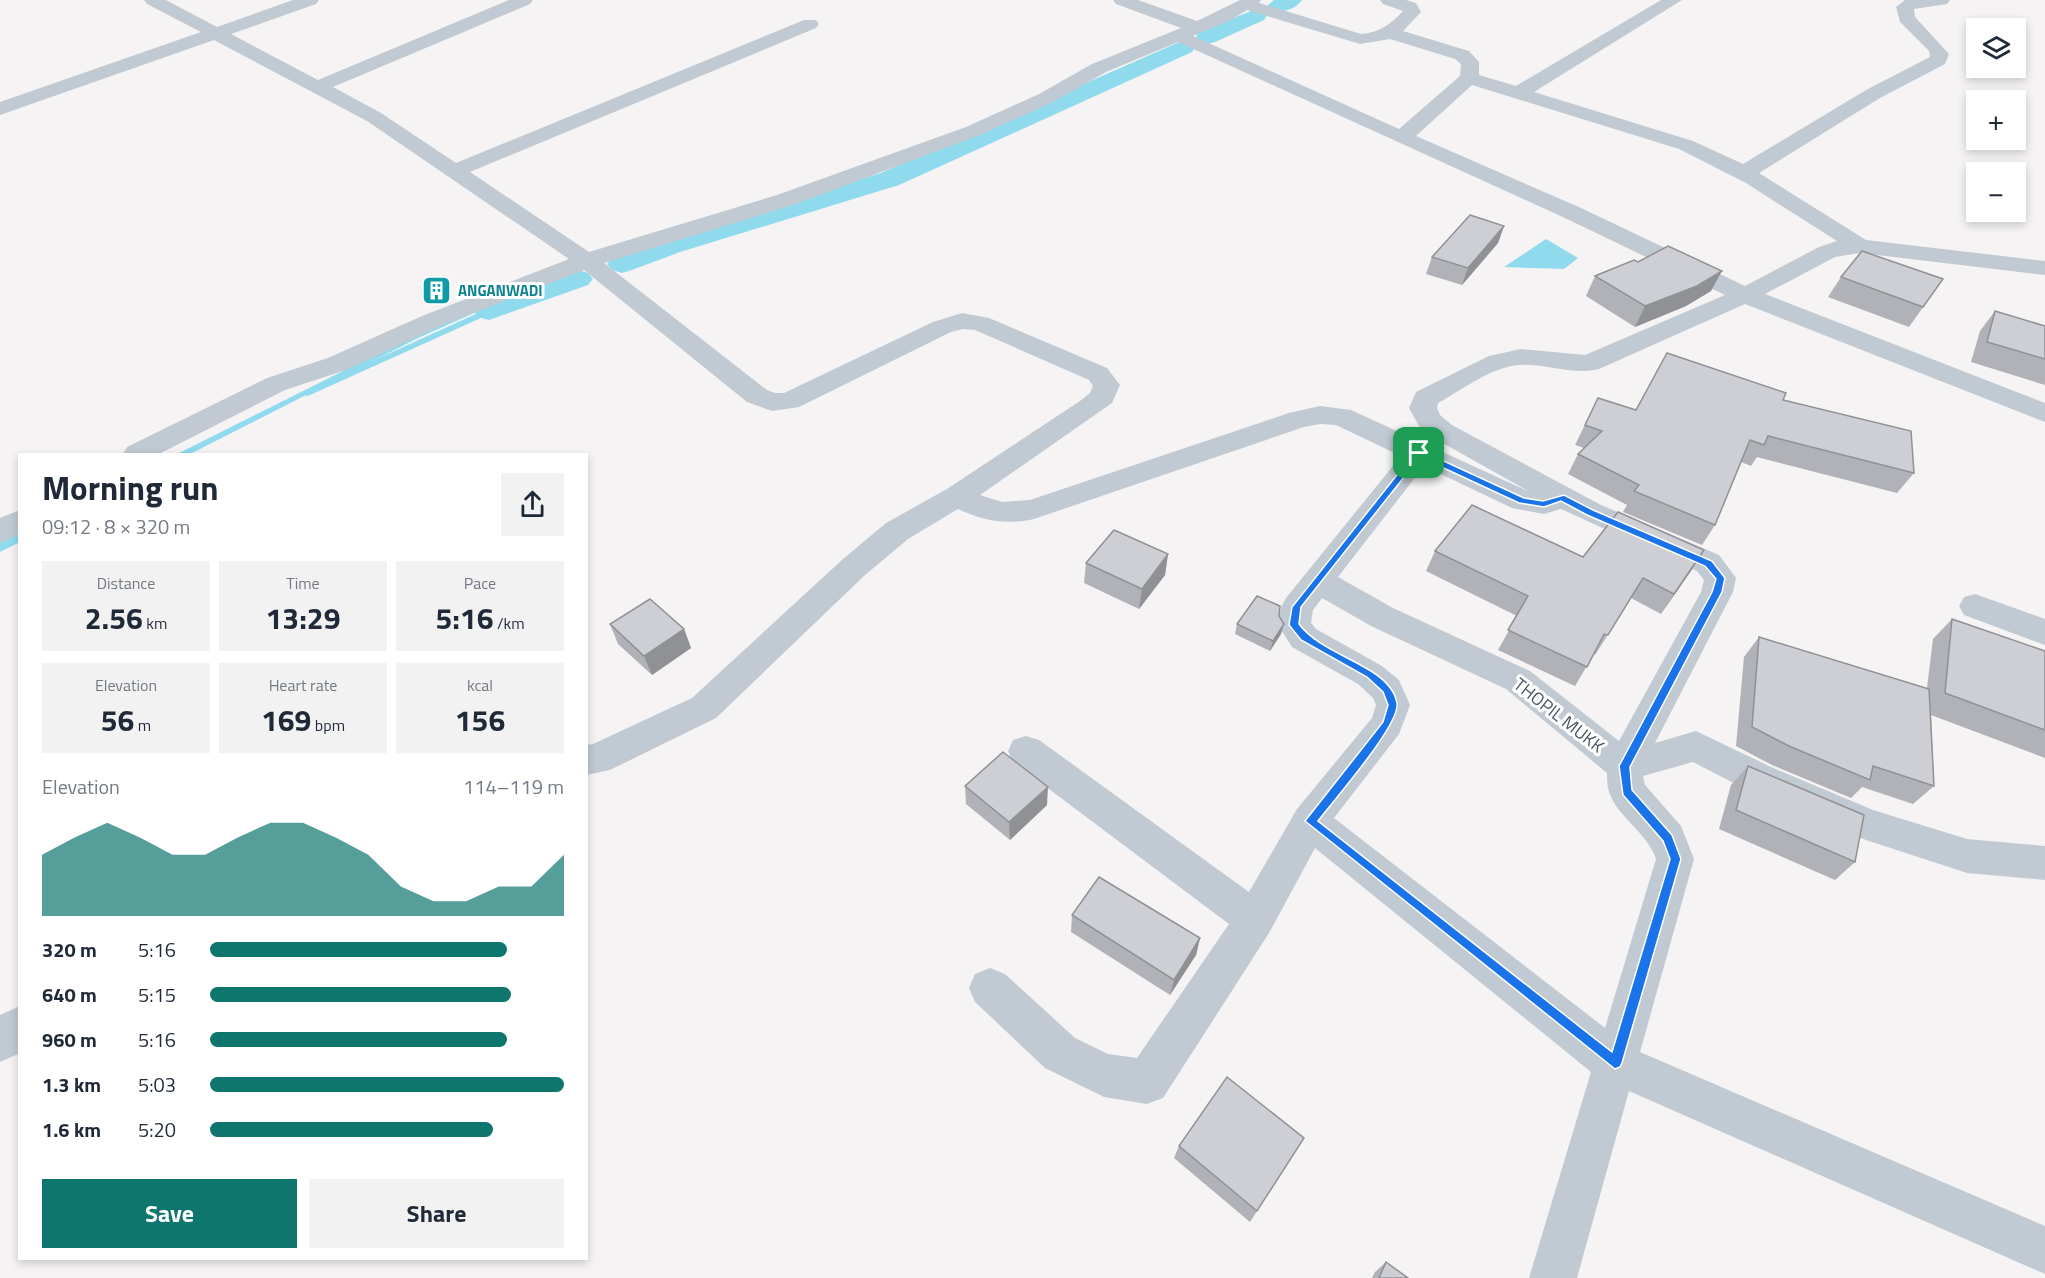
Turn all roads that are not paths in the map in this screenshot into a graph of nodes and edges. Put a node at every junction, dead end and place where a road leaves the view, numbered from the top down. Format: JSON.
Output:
{"nodes":[{"id":1,"x":153,"y":0,"type":"edge"},
{"id":2,"x":310,"y":0,"type":"edge"},
{"id":3,"x":524,"y":0,"type":"edge"},
{"id":4,"x":1122,"y":0,"type":"edge"},
{"id":5,"x":1389,"y":0,"type":"edge"},
{"id":6,"x":1673,"y":0,"type":"edge"},
{"id":7,"x":1941,"y":0,"type":"edge"},
{"id":8,"x":1249,"y":2,"type":"edge"},
{"id":9,"x":810,"y":24,"type":"dead end"},
{"id":10,"x":1189,"y":32,"type":"junction"},
{"id":11,"x":215,"y":33,"type":"junction"},
{"id":12,"x":1389,"y":33,"type":"junction"},
{"id":13,"x":1469,"y":78,"type":"junction"},
{"id":14,"x":317,"y":87,"type":"junction"},
{"id":15,"x":1518,"y":93,"type":"junction"},
{"id":16,"x":0,"y":109,"type":"edge"},
{"id":17,"x":1402,"y":136,"type":"junction"},
{"id":18,"x":454,"y":171,"type":"junction"},
{"id":19,"x":1745,"y":172,"type":"junction"},
{"id":20,"x":1860,"y":246,"type":"junction"},
{"id":21,"x":587,"y":261,"type":"junction"},
{"id":22,"x":2045,"y":268,"type":"edge"},
{"id":23,"x":1745,"y":295,"type":"junction"},
{"id":24,"x":2045,"y":413,"type":"edge"},
{"id":25,"x":139,"y":453,"type":"edge"},
{"id":26,"x":1419,"y":453,"type":"junction"},
{"id":27,"x":957,"y":496,"type":"junction"},
{"id":28,"x":1590,"y":513,"type":"junction"},
{"id":29,"x":18,"y":521,"type":"edge"},
{"id":30,"x":0,"y":532,"type":"edge"},
{"id":31,"x":1317,"y":580,"type":"junction"},
{"id":32,"x":1976,"y":606,"type":"dead end"},
{"id":33,"x":2045,"y":632,"type":"edge"},
{"id":34,"x":1026,"y":751,"type":"dead end"},
{"id":35,"x":588,"y":760,"type":"edge"},
{"id":36,"x":1624,"y":766,"type":"junction"},
{"id":37,"x":1310,"y":821,"type":"junction"},
{"id":38,"x":2045,"y":863,"type":"edge"},
{"id":39,"x":1255,"y":920,"type":"junction"},
{"id":40,"x":990,"y":988,"type":"dead end"},
{"id":41,"x":18,"y":1028,"type":"edge"},
{"id":42,"x":0,"y":1041,"type":"edge"},
{"id":43,"x":1615,"y":1063,"type":"junction"},
{"id":44,"x":2045,"y":1250,"type":"edge"},
{"id":45,"x":1553,"y":1278,"type":"edge"}],
"edges":[{"from":1,"to":11,"type":"street"},
{"from":2,"to":11,"type":"street"},
{"from":3,"to":14,"type":"street"},
{"from":4,"to":10,"type":"street"},
{"from":5,"to":12,"type":"street"},
{"from":6,"to":15,"type":"street"},
{"from":7,"to":19,"type":"street"},
{"from":8,"to":10,"type":"street"},
{"from":8,"to":12,"type":"street"},
{"from":9,"to":18,"type":"street"},
{"from":10,"to":17,"type":"street"},
{"from":10,"to":21,"type":"street"},
{"from":11,"to":14,"type":"street"},
{"from":11,"to":16,"type":"street"},
{"from":12,"to":13,"type":"street"},
{"from":13,"to":15,"type":"street"},
{"from":13,"to":17,"type":"street"},
{"from":14,"to":18,"type":"street"},
{"from":15,"to":19,"type":"street"},
{"from":17,"to":23,"type":"street"},
{"from":18,"to":21,"type":"street"},
{"from":19,"to":20,"type":"street"},
{"from":20,"to":22,"type":"street"},
{"from":20,"to":23,"type":"street"},
{"from":21,"to":25,"type":"street"},
{"from":21,"to":27,"type":"street"},
{"from":23,"to":24,"type":"street"},
{"from":23,"to":28,"type":"street"},
{"from":26,"to":27,"type":"street"},
{"from":26,"to":28,"type":"street"},
{"from":26,"to":31,"type":"street"},
{"from":27,"to":35,"type":"street"},
{"from":28,"to":36,"type":"street"},
{"from":29,"to":30,"type":"street"},
{"from":31,"to":36,"type":"street","name":"THOPIL MUKK"},
{"from":31,"to":37,"type":"street"},
{"from":32,"to":33,"type":"street"},
{"from":34,"to":39,"type":"street"},
{"from":36,"to":38,"type":"street"},
{"from":36,"to":43,"type":"street"},
{"from":37,"to":39,"type":"street"},
{"from":37,"to":43,"type":"street"},
{"from":39,"to":40,"type":"street"},
{"from":41,"to":42,"type":"street"},
{"from":43,"to":44,"type":"street"},
{"from":43,"to":45,"type":"street"}]}
